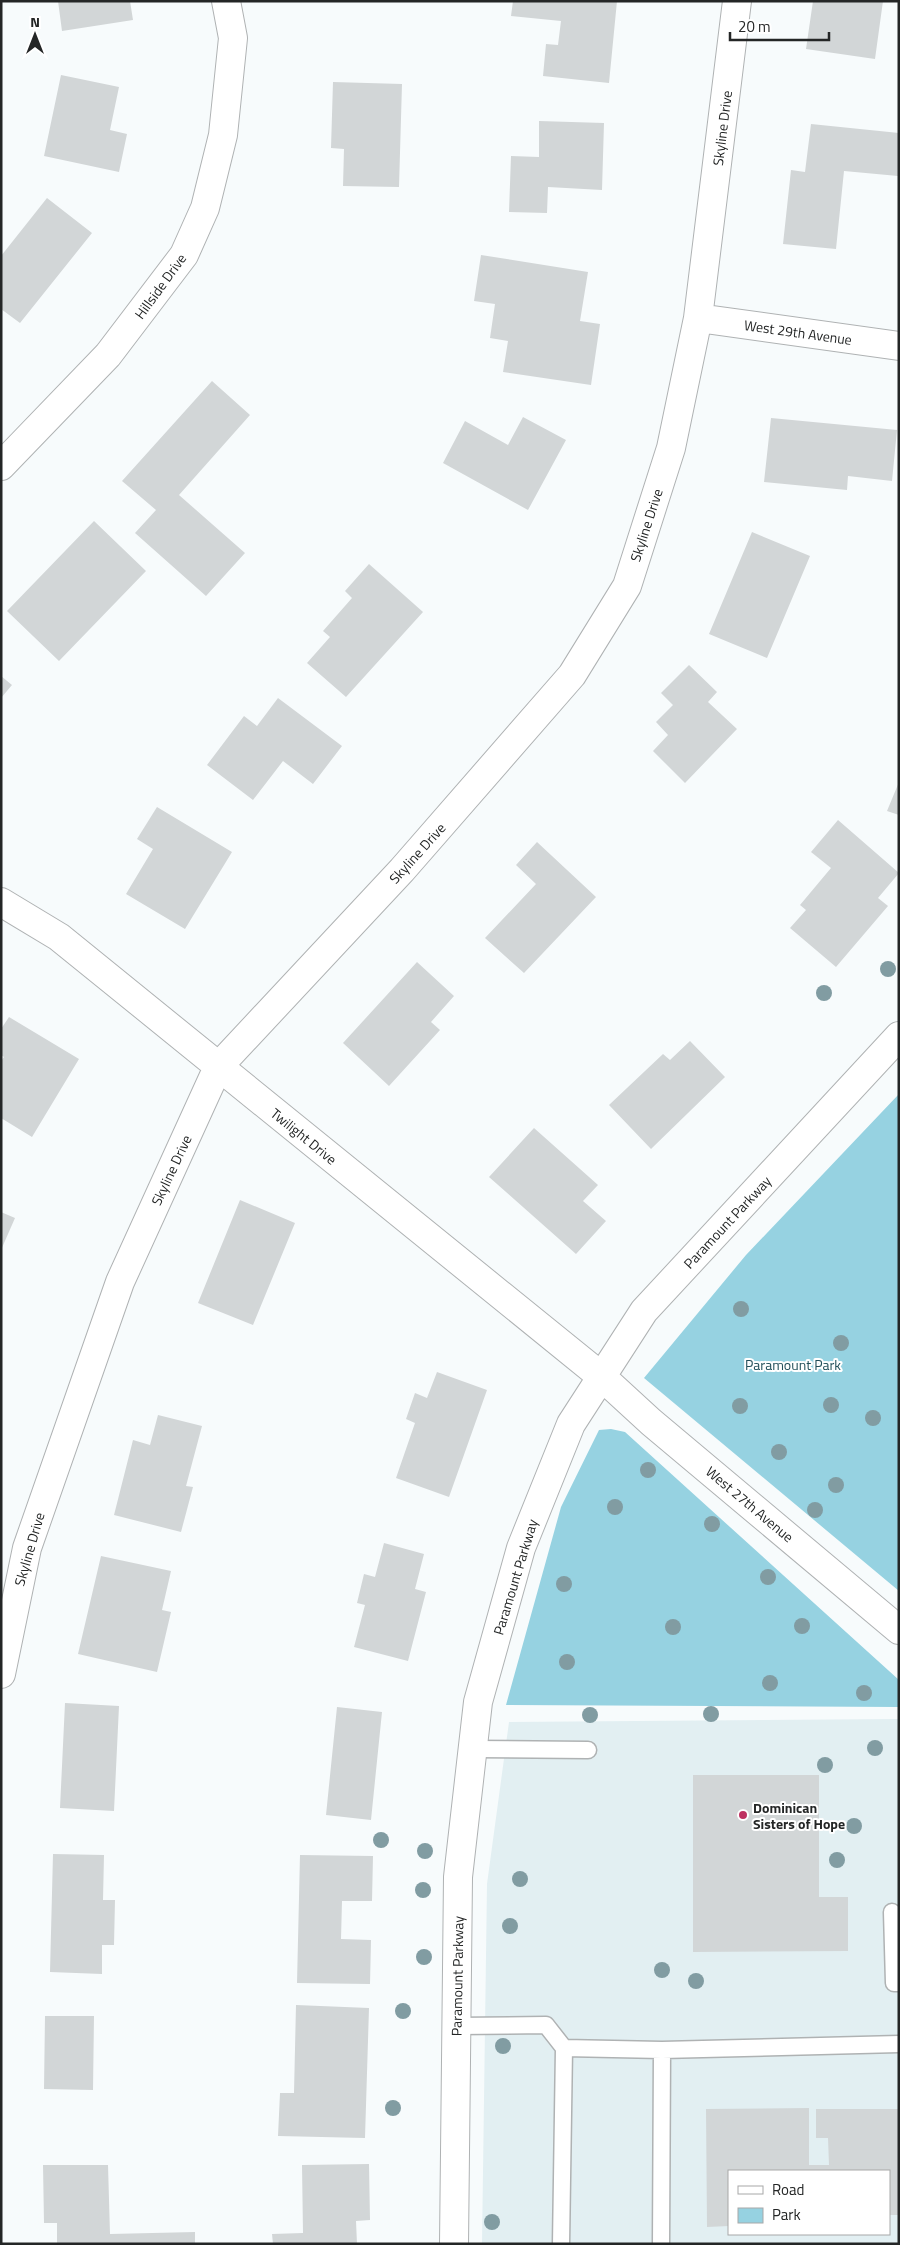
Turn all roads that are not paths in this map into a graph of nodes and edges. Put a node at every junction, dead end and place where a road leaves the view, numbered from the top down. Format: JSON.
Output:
{"nodes":[{"id":1,"x":226,"y":1,"type":"edge"},
{"id":2,"x":737,"y":1,"type":"edge"},
{"id":3,"x":698,"y":318,"type":"junction"},
{"id":4,"x":899,"y":346,"type":"edge"},
{"id":5,"x":1,"y":466,"type":"edge"},
{"id":6,"x":1,"y":902,"type":"edge"},
{"id":7,"x":899,"y":1036,"type":"edge"},
{"id":8,"x":218,"y":1067,"type":"junction"},
{"id":9,"x":602,"y":1377,"type":"junction"},
{"id":10,"x":899,"y":1630,"type":"edge"},
{"id":11,"x":1,"y":1674,"type":"edge"},
{"id":12,"x":473,"y":1749,"type":"junction"},
{"id":13,"x":588,"y":1750,"type":"dead end"},
{"id":14,"x":892,"y":1912,"type":"dead end"},
{"id":15,"x":899,"y":1983,"type":"edge"},
{"id":16,"x":456,"y":2026,"type":"junction"},
{"id":17,"x":899,"y":2044,"type":"edge"},
{"id":18,"x":564,"y":2048,"type":"junction"},
{"id":19,"x":662,"y":2050,"type":"junction"},
{"id":20,"x":454,"y":2244,"type":"edge"},
{"id":21,"x":561,"y":2244,"type":"edge"},
{"id":22,"x":661,"y":2244,"type":"edge"}],
"edges":[{"from":1,"to":5,"type":"street","name":"Hillside Drive"},
{"from":2,"to":3,"type":"street","name":"Skyline Drive"},
{"from":3,"to":4,"type":"street","name":"West 29th Avenue"},
{"from":3,"to":8,"type":"street","name":"Skyline Drive"},
{"from":6,"to":8,"type":"street","name":"Twilight Drive"},
{"from":7,"to":9,"type":"street","name":"Paramount Parkway"},
{"from":8,"to":9,"type":"street","name":"Twilight Drive"},
{"from":8,"to":11,"type":"street","name":"Skyline Drive"},
{"from":9,"to":10,"type":"street","name":"West 27th Avenue"},
{"from":9,"to":12,"type":"street","name":"Paramount Parkway"},
{"from":12,"to":13,"type":"lane"},
{"from":12,"to":16,"type":"street","name":"Paramount Parkway"},
{"from":14,"to":15,"type":"lane"},
{"from":16,"to":18,"type":"lane"},
{"from":16,"to":20,"type":"street","name":"Paramount Parkway"},
{"from":17,"to":19,"type":"lane"},
{"from":18,"to":19,"type":"lane"},
{"from":18,"to":21,"type":"lane"},
{"from":19,"to":22,"type":"lane"}]}
